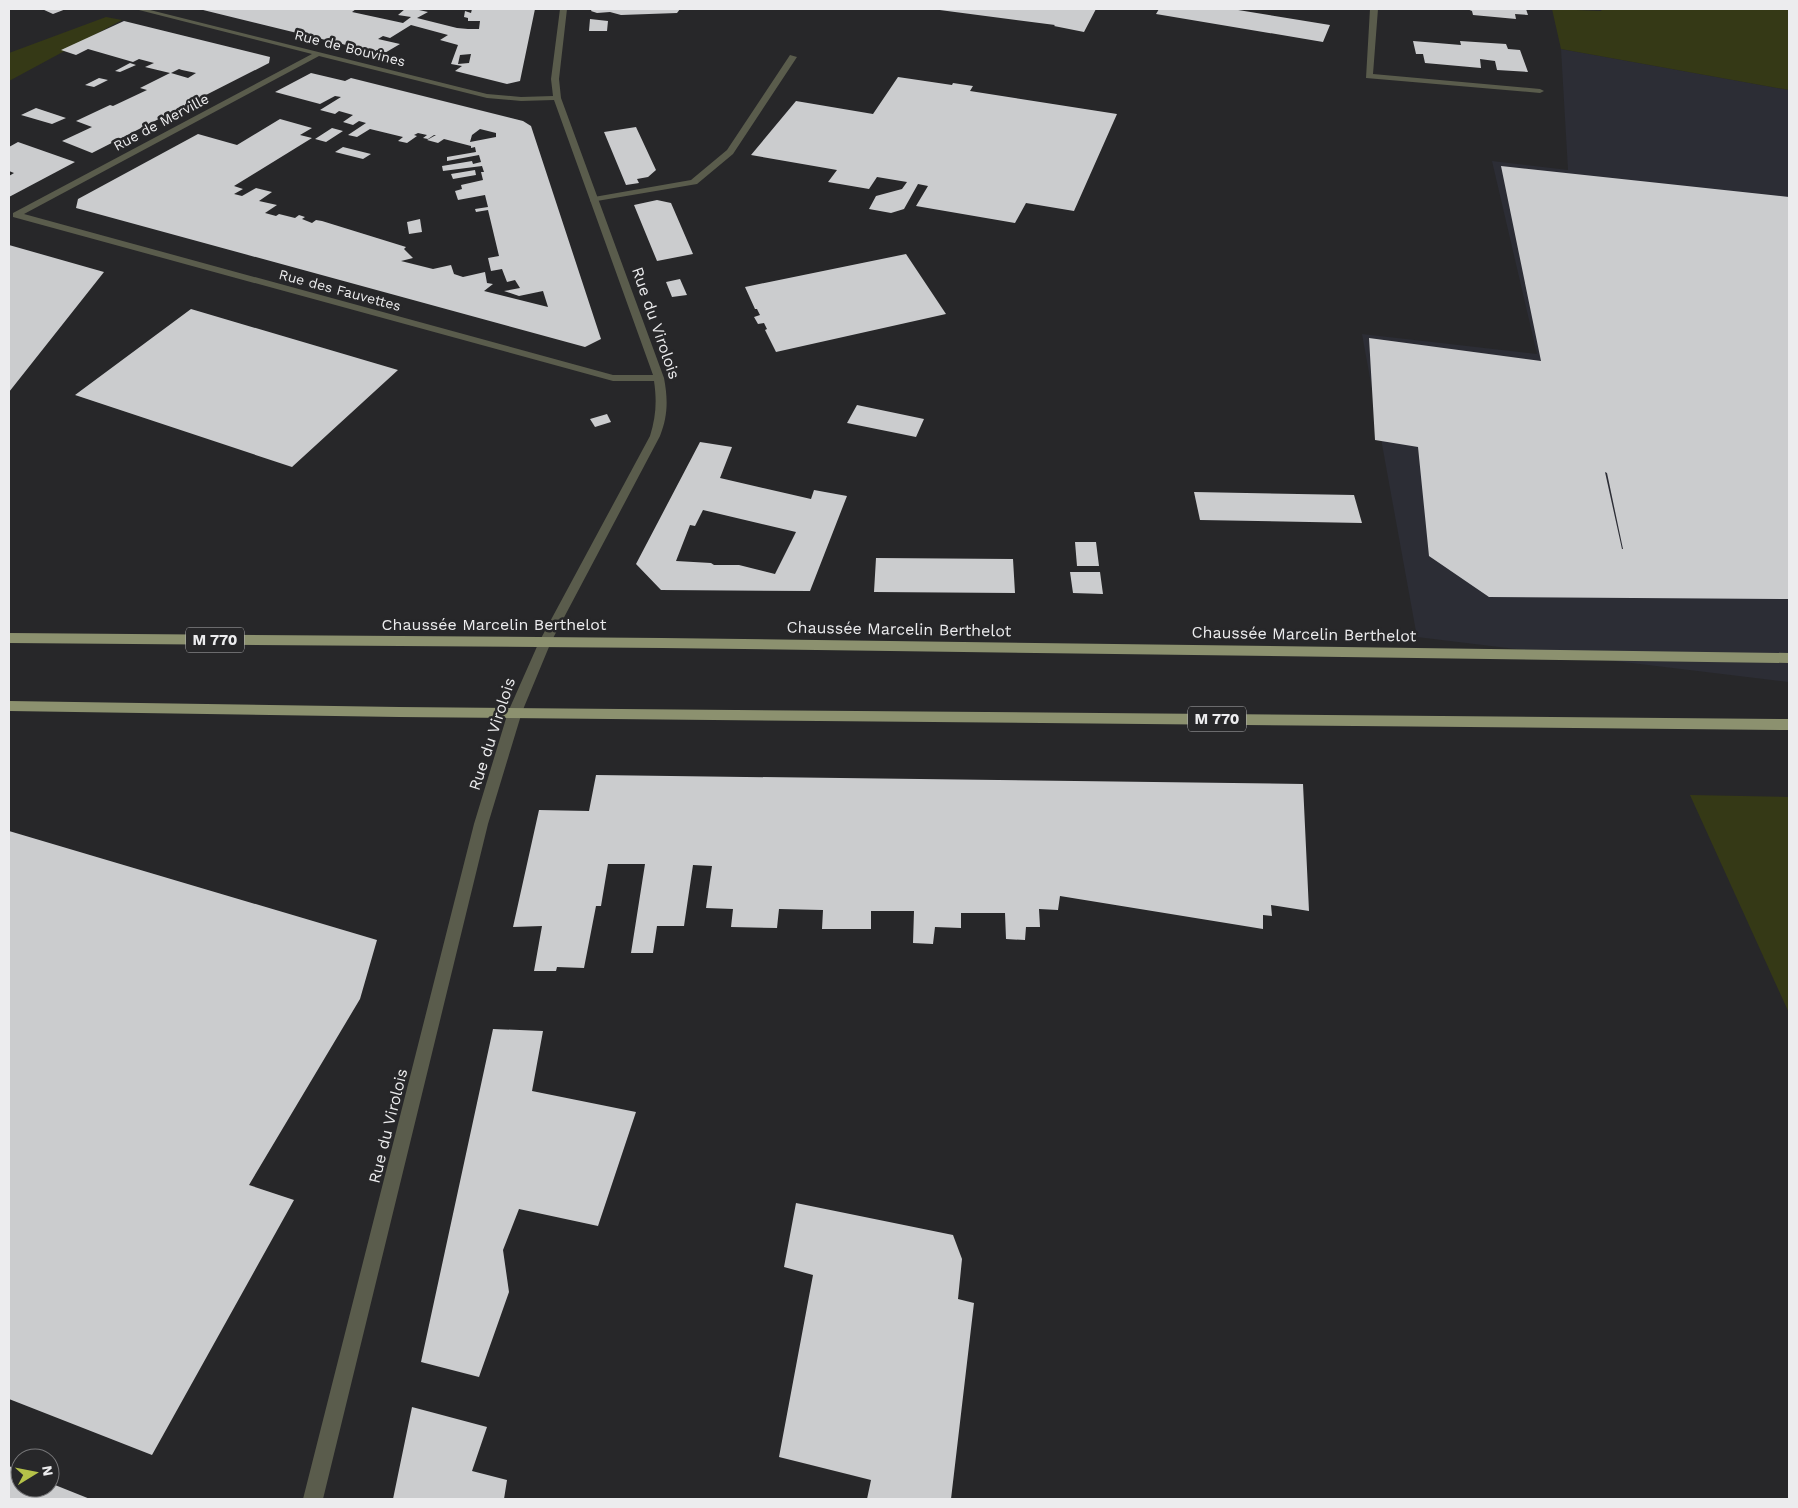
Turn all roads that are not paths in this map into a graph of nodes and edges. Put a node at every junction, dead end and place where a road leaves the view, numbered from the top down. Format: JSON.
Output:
{"nodes":[{"id":1,"x":139,"y":9,"type":"edge"},
{"id":2,"x":564,"y":9,"type":"edge"},
{"id":3,"x":1374,"y":9,"type":"edge"},
{"id":4,"x":320,"y":53,"type":"junction"},
{"id":5,"x":793,"y":57,"type":"dead end"},
{"id":6,"x":1540,"y":90,"type":"dead end"},
{"id":7,"x":557,"y":98,"type":"junction"},
{"id":8,"x":594,"y":200,"type":"junction"},
{"id":9,"x":16,"y":216,"type":"joint"},
{"id":10,"x":659,"y":378,"type":"junction"},
{"id":11,"x":9,"y":638,"type":"edge"},
{"id":12,"x":545,"y":642,"type":"junction"},
{"id":13,"x":1789,"y":658,"type":"edge"},
{"id":14,"x":9,"y":706,"type":"edge"},
{"id":15,"x":515,"y":712,"type":"junction"},
{"id":16,"x":1789,"y":725,"type":"edge"},
{"id":17,"x":313,"y":1499,"type":"edge"}],
"edges":[{"from":1,"to":4,"type":"street","name":"Rue de Bouvines"},
{"from":2,"to":7,"type":"street","name":"Rue du Virolois"},
{"from":3,"to":6,"type":"street"},
{"from":4,"to":7,"type":"street","name":"Rue de Bouvines"},
{"from":4,"to":9,"type":"street","name":"Rue de Merville"},
{"from":5,"to":8,"type":"street"},
{"from":7,"to":8,"type":"street","name":"Rue du Virolois"},
{"from":8,"to":10,"type":"street","name":"Rue du Virolois"},
{"from":9,"to":10,"type":"street","name":"Rue des Fauvettes"},
{"from":10,"to":12,"type":"street","name":"Rue du Virolois"},
{"from":11,"to":12,"type":"main road","name":"Chaussée Marcelin Berthelot","number":"M 770"},
{"from":12,"to":13,"type":"main road","name":"Chaussée Marcelin Berthelot","number":"M 770"},
{"from":12,"to":15,"type":"street","name":"Rue du Virolois"},
{"from":14,"to":15,"type":"main road","number":"M 770"},
{"from":15,"to":16,"type":"main road","number":"M 770"},
{"from":15,"to":17,"type":"street","name":"Rue du Virolois"}]}
